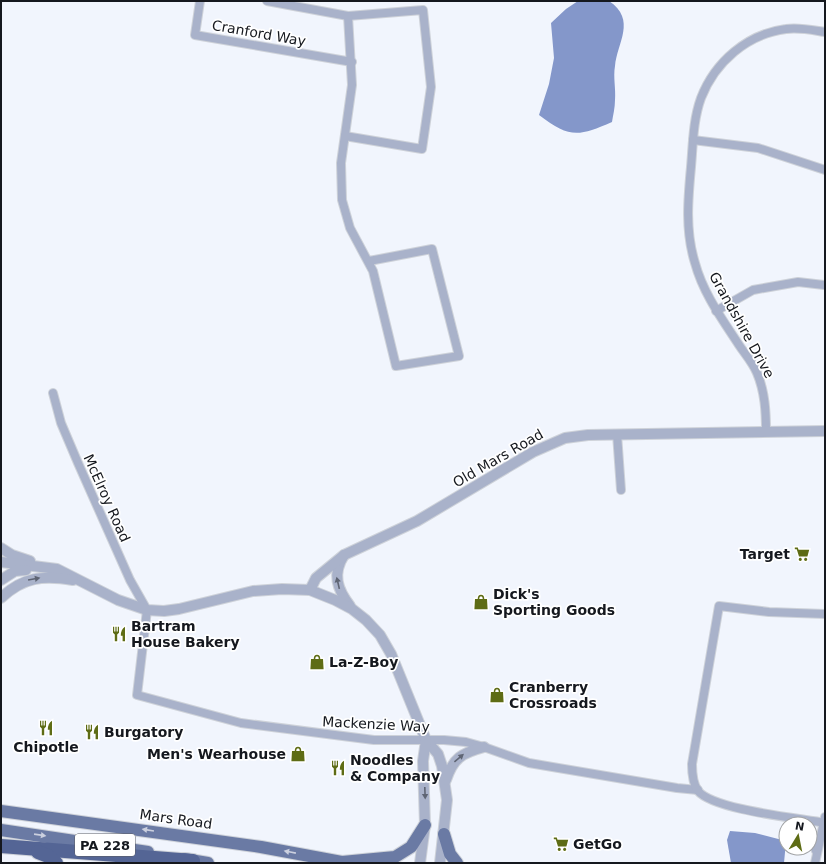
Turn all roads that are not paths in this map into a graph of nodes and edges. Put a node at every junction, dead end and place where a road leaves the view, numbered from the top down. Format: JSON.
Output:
{"nodes":[{"id":1,"x":200,"y":1,"type":"edge"},
{"id":2,"x":267,"y":1,"type":"edge"},
{"id":3,"x":348,"y":16,"type":"junction"},
{"id":4,"x":825,"y":32,"type":"edge"},
{"id":5,"x":352,"y":62,"type":"junction"},
{"id":6,"x":345,"y":136,"type":"junction"},
{"id":7,"x":693,"y":140,"type":"junction"},
{"id":8,"x":825,"y":170,"type":"edge"},
{"id":9,"x":369,"y":261,"type":"junction"},
{"id":10,"x":824,"y":285,"type":"edge"},
{"id":11,"x":716,"y":311,"type":"junction"},
{"id":12,"x":53,"y":393,"type":"dead end"},
{"id":13,"x":825,"y":431,"type":"edge"},
{"id":14,"x":766,"y":432,"type":"junction"},
{"id":15,"x":617,"y":434,"type":"junction"},
{"id":16,"x":621,"y":490,"type":"dead end"},
{"id":17,"x":1,"y":548,"type":"edge"},
{"id":18,"x":344,"y":555,"type":"junction"},
{"id":19,"x":1,"y":562,"type":"edge"},
{"id":20,"x":77,"y":579,"type":"junction"},
{"id":21,"x":1,"y":580,"type":"edge"},
{"id":22,"x":310,"y":590,"type":"junction"},
{"id":23,"x":1,"y":598,"type":"edge"},
{"id":24,"x":352,"y":609,"type":"junction"},
{"id":25,"x":147,"y":610,"type":"junction"},
{"id":26,"x":825,"y":614,"type":"edge"},
{"id":27,"x":426,"y":740,"type":"junction"},
{"id":28,"x":484,"y":746,"type":"junction"},
{"id":29,"x":446,"y":782,"type":"junction"},
{"id":30,"x":698,"y":790,"type":"junction"},
{"id":31,"x":1,"y":811,"type":"edge"},
{"id":32,"x":784,"y":816,"type":"edge"},
{"id":33,"x":824,"y":821,"type":"edge"},
{"id":34,"x":425,"y":825,"type":"junction"},
{"id":35,"x":1,"y":830,"type":"edge"},
{"id":36,"x":444,"y":834,"type":"junction"},
{"id":37,"x":1,"y":846,"type":"edge"},
{"id":38,"x":818,"y":848,"type":"edge"},
{"id":39,"x":32,"y":849,"type":"junction"},
{"id":40,"x":193,"y":861,"type":"junction"},
{"id":41,"x":344,"y":862,"type":"edge"},
{"id":42,"x":56,"y":863,"type":"edge"},
{"id":43,"x":208,"y":863,"type":"edge"},
{"id":44,"x":420,"y":863,"type":"edge"},
{"id":45,"x":440,"y":863,"type":"edge"},
{"id":46,"x":457,"y":863,"type":"edge"}],
"edges":[{"from":1,"to":5,"type":"street","name":"Cranford Way"},
{"from":2,"to":3,"type":"street"},
{"from":3,"to":5,"type":"street"},
{"from":3,"to":6,"type":"street"},
{"from":4,"to":7,"type":"street","name":"Grandshire Drive"},
{"from":5,"to":6,"type":"street"},
{"from":6,"to":9,"type":"street"},
{"from":7,"to":8,"type":"street"},
{"from":7,"to":11,"type":"street","name":"Grandshire Drive"},
{"from":9,"to":9,"type":"street"},
{"from":10,"to":11,"type":"street"},
{"from":11,"to":14,"type":"street","name":"Grandshire Drive"},
{"from":12,"to":25,"type":"street","name":"McElroy Road"},
{"from":13,"to":14,"type":"street","name":"Old Mars Road"},
{"from":14,"to":15,"type":"street","name":"Old Mars Road"},
{"from":15,"to":16,"type":"street"},
{"from":15,"to":18,"type":"street","name":"Old Mars Road"},
{"from":17,"to":20,"type":"street"},
{"from":18,"to":22,"type":"street","name":"Old Mars Road"},
{"from":24,"to":18,"type":"street","one_way":true},
{"from":19,"to":20,"type":"street"},
{"from":20,"to":21,"type":"street"},
{"from":23,"to":20,"type":"street","one_way":true},
{"from":20,"to":25,"type":"street"},
{"from":22,"to":24,"type":"street"},
{"from":22,"to":25,"type":"street"},
{"from":24,"to":27,"type":"street"},
{"from":25,"to":27,"type":"street","name":"Mackenzie Way"},
{"from":26,"to":30,"type":"street"},
{"from":27,"to":28,"type":"street","name":"Mackenzie Way"},
{"from":27,"to":29,"type":"street"},
{"from":27,"to":34,"type":"street","one_way":true},
{"from":29,"to":28,"type":"street","one_way":true},
{"from":28,"to":30,"type":"street","name":"Mackenzie Way"},
{"from":29,"to":36,"type":"street"},
{"from":30,"to":32,"type":"street"},
{"from":41,"to":31,"type":"main road","name":"Mars Road","number":"PA 228","one_way":true},
{"from":33,"to":38,"type":"street"},
{"from":34,"to":41,"type":"main road","name":"Mars Road"},
{"from":34,"to":44,"type":"street"},
{"from":35,"to":40,"type":"main road","number":"PA 228","one_way":true},
{"from":36,"to":45,"type":"street"},
{"from":36,"to":46,"type":"main road"},
{"from":37,"to":39,"type":"highway"},
{"from":39,"to":40,"type":"highway"},
{"from":39,"to":42,"type":"highway"},
{"from":40,"to":43,"type":"main road","number":"PA 228"}]}
